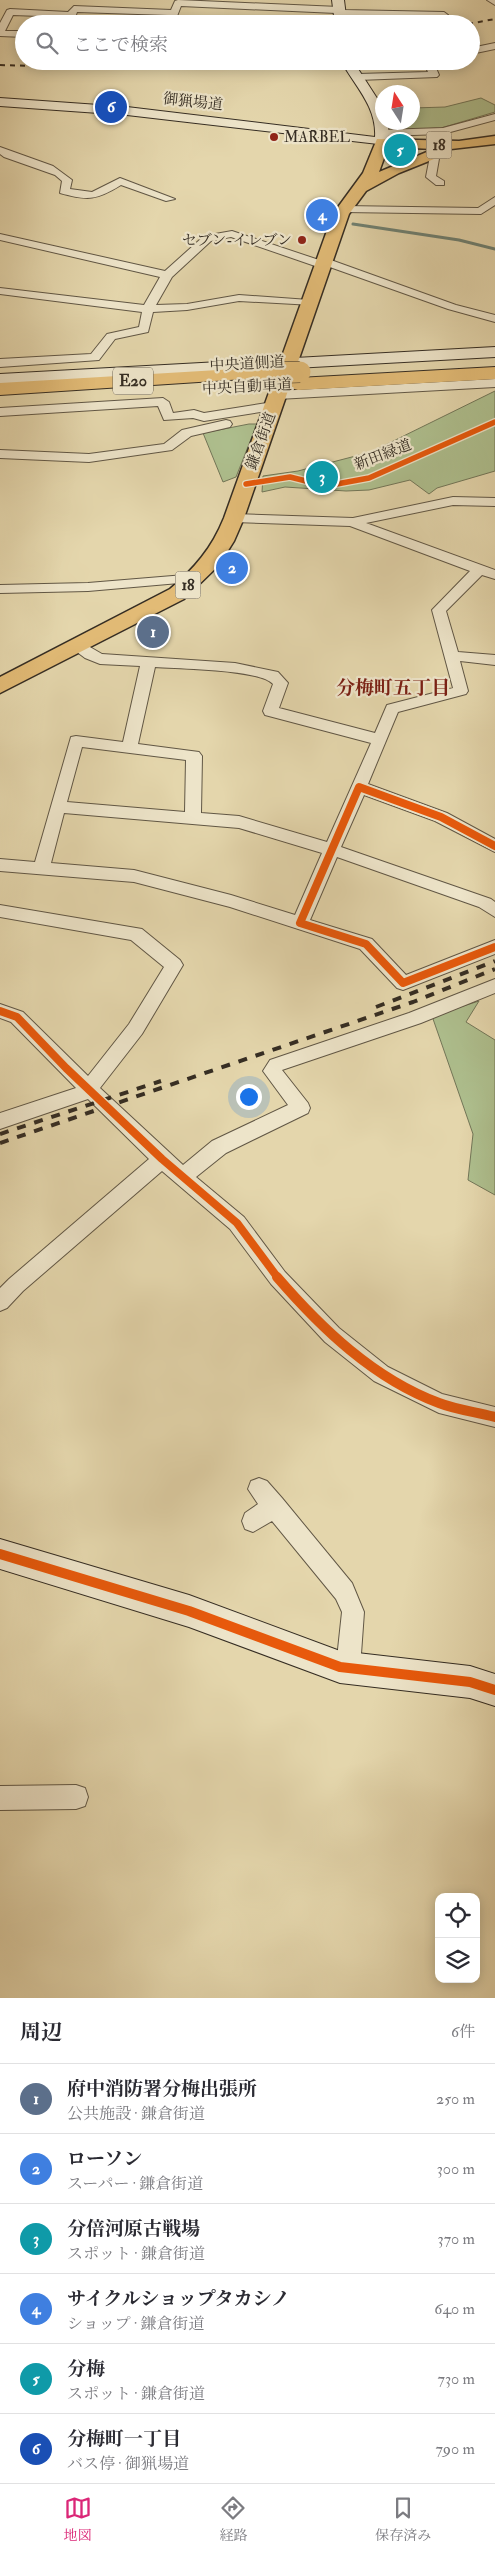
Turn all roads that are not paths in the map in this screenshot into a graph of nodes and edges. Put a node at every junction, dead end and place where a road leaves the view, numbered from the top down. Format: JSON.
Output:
{"nodes":[{"id":1,"x":491,"y":0,"type":"edge"},
{"id":2,"x":495,"y":2,"type":"edge"},
{"id":3,"x":340,"y":12,"type":"edge"},
{"id":4,"x":174,"y":14,"type":"joint"},
{"id":5,"x":36,"y":15,"type":"edge"},
{"id":6,"x":72,"y":15,"type":"edge"},
{"id":7,"x":444,"y":15,"type":"dead end"},
{"id":8,"x":0,"y":33,"type":"edge"},
{"id":9,"x":15,"y":34,"type":"edge"},
{"id":10,"x":495,"y":46,"type":"edge"},
{"id":11,"x":480,"y":48,"type":"edge"},
{"id":12,"x":353,"y":70,"type":"edge"},
{"id":13,"x":432,"y":70,"type":"edge"},
{"id":14,"x":358,"y":78,"type":"junction"},
{"id":15,"x":0,"y":102,"type":"edge"},
{"id":16,"x":495,"y":116,"type":"edge"},
{"id":17,"x":383,"y":137,"type":"junction"},
{"id":18,"x":495,"y":140,"type":"edge"},
{"id":19,"x":460,"y":145,"type":"junction"},
{"id":20,"x":0,"y":150,"type":"edge"},
{"id":21,"x":435,"y":153,"type":"junction"},
{"id":22,"x":440,"y":183,"type":"dead end"},
{"id":23,"x":363,"y":187,"type":"junction"},
{"id":24,"x":170,"y":199,"type":"dead end"},
{"id":25,"x":495,"y":200,"type":"edge"},
{"id":26,"x":344,"y":209,"type":"junction"},
{"id":27,"x":0,"y":237,"type":"edge"},
{"id":28,"x":323,"y":263,"type":"junction"},
{"id":29,"x":166,"y":275,"type":"junction"},
{"id":30,"x":0,"y":291,"type":"edge"},
{"id":31,"x":309,"y":304,"type":"junction"},
{"id":32,"x":148,"y":309,"type":"junction"},
{"id":33,"x":495,"y":319,"type":"edge"},
{"id":34,"x":495,"y":352,"type":"edge"},
{"id":35,"x":495,"y":361,"type":"edge"},
{"id":36,"x":288,"y":362,"type":"junction"},
{"id":37,"x":0,"y":363,"type":"edge"},
{"id":38,"x":495,"y":373,"type":"edge"},
{"id":39,"x":0,"y":379,"type":"edge"},
{"id":40,"x":495,"y":383,"type":"edge"},
{"id":41,"x":0,"y":389,"type":"edge"},
{"id":42,"x":0,"y":402,"type":"edge"},
{"id":43,"x":273,"y":406,"type":"junction"},
{"id":44,"x":0,"y":412,"type":"edge"},
{"id":45,"x":0,"y":454,"type":"edge"},
{"id":46,"x":495,"y":502,"type":"edge"},
{"id":47,"x":234,"y":518,"type":"junction"},
{"id":48,"x":353,"y":522,"type":"junction"},
{"id":49,"x":479,"y":570,"type":"junction"},
{"id":50,"x":495,"y":575,"type":"edge"},
{"id":51,"x":197,"y":578,"type":"junction"},
{"id":52,"x":0,"y":589,"type":"edge"},
{"id":53,"x":78,"y":646,"type":"junction"},
{"id":54,"x":452,"y":656,"type":"junction"},
{"id":55,"x":495,"y":660,"type":"edge"},
{"id":56,"x":148,"y":664,"type":"junction"},
{"id":57,"x":0,"y":686,"type":"edge"},
{"id":58,"x":380,"y":740,"type":"junction"},
{"id":59,"x":129,"y":748,"type":"junction"},
{"id":60,"x":359,"y":787,"type":"junction"},
{"id":61,"x":59,"y":807,"type":"junction"},
{"id":62,"x":193,"y":817,"type":"junction"},
{"id":63,"x":495,"y":846,"type":"edge"},
{"id":64,"x":330,"y":849,"type":"junction"},
{"id":65,"x":0,"y":864,"type":"edge"},
{"id":66,"x":42,"y":867,"type":"junction"},
{"id":67,"x":0,"y":911,"type":"edge"},
{"id":68,"x":495,"y":911,"type":"edge"},
{"id":69,"x":300,"y":923,"type":"junction"},
{"id":70,"x":495,"y":947,"type":"edge"},
{"id":71,"x":492,"y":991,"type":"edge"},
{"id":72,"x":0,"y":1011,"type":"edge"},
{"id":73,"x":90,"y":1089,"type":"junction"},
{"id":74,"x":0,"y":1121,"type":"edge"},
{"id":75,"x":162,"y":1159,"type":"junction"},
{"id":76,"x":183,"y":1176,"type":"junction"},
{"id":77,"x":0,"y":1302,"type":"edge"},
{"id":78,"x":495,"y":1417,"type":"edge"},
{"id":79,"x":259,"y":1489,"type":"dead end"},
{"id":80,"x":274,"y":1506,"type":"junction"},
{"id":81,"x":252,"y":1522,"type":"dead end"},
{"id":82,"x":0,"y":1554,"type":"edge"},
{"id":83,"x":348,"y":1668,"type":"junction"},
{"id":84,"x":495,"y":1690,"type":"edge"},
{"id":85,"x":76,"y":1797,"type":"dead end"},
{"id":86,"x":0,"y":1798,"type":"edge"}],
"edges":[{"from":1,"to":2,"type":"street"},
{"from":3,"to":4,"type":"street"},
{"from":3,"to":7,"type":"street"},
{"from":4,"to":6,"type":"street"},
{"from":5,"to":8,"type":"street"},
{"from":8,"to":9,"type":"street"},
{"from":10,"to":11,"type":"street"},
{"from":12,"to":14,"type":"street"},
{"from":13,"to":14,"type":"street"},
{"from":14,"to":17,"type":"street"},
{"from":15,"to":17,"type":"street","name":"御猟場道"},
{"from":16,"to":17,"type":"street"},
{"from":17,"to":19,"type":"main road","number":"18"},
{"from":17,"to":23,"type":"main road","name":"鎌倉街道","number":"18"},
{"from":18,"to":19,"type":"main road","number":"18"},
{"from":19,"to":21,"type":"main road","number":"18"},
{"from":20,"to":24,"type":"street"},
{"from":21,"to":22,"type":"street"},
{"from":21,"to":23,"type":"main road","number":"18"},
{"from":23,"to":26,"type":"main road","name":"鎌倉街道","number":"18"},
{"from":25,"to":26,"type":"street"},
{"from":26,"to":28,"type":"main road","name":"鎌倉街道","number":"18"},
{"from":27,"to":29,"type":"street"},
{"from":28,"to":29,"type":"street"},
{"from":28,"to":31,"type":"main road","name":"鎌倉街道","number":"18"},
{"from":28,"to":33,"type":"street"},
{"from":29,"to":32,"type":"street"},
{"from":30,"to":32,"type":"street"},
{"from":31,"to":32,"type":"street"},
{"from":31,"to":36,"type":"main road","name":"鎌倉街道","number":"18"},
{"from":32,"to":37,"type":"street"},
{"from":34,"to":36,"type":"street","name":"中央道側道"},
{"from":35,"to":41,"type":"highway","name":"中央自動車道","number":"E20","bridge":true},
{"from":36,"to":39,"type":"street","name":"中央道側道"},
{"from":36,"to":43,"type":"main road","name":"鎌倉街道","number":"18"},
{"from":38,"to":42,"type":"highway","name":"中央自動車道","number":"E20"},
{"from":40,"to":43,"type":"street"},
{"from":43,"to":44,"type":"street"},
{"from":43,"to":45,"type":"street"},
{"from":43,"to":47,"type":"main road","name":"鎌倉街道","number":"18"},
{"from":46,"to":48,"type":"street"},
{"from":47,"to":48,"type":"street"},
{"from":47,"to":51,"type":"main road","name":"鎌倉街道","number":"18"},
{"from":48,"to":49,"type":"street"},
{"from":49,"to":50,"type":"street"},
{"from":49,"to":54,"type":"street"},
{"from":51,"to":52,"type":"street"},
{"from":51,"to":53,"type":"main road","name":"鎌倉街道","number":"18"},
{"from":53,"to":56,"type":"street"},
{"from":53,"to":57,"type":"main road","name":"鎌倉街道","number":"18"},
{"from":54,"to":55,"type":"street"},
{"from":54,"to":58,"type":"street"},
{"from":56,"to":58,"type":"street"},
{"from":56,"to":59,"type":"street"},
{"from":58,"to":60,"type":"street"},
{"from":59,"to":61,"type":"street"},
{"from":59,"to":62,"type":"street"},
{"from":60,"to":63,"type":"street"},
{"from":60,"to":64,"type":"street"},
{"from":61,"to":62,"type":"street"},
{"from":61,"to":66,"type":"street"},
{"from":62,"to":64,"type":"street"},
{"from":64,"to":68,"type":"street"},
{"from":64,"to":69,"type":"street"},
{"from":65,"to":66,"type":"street"},
{"from":66,"to":69,"type":"street"},
{"from":67,"to":73,"type":"street"},
{"from":69,"to":70,"type":"street"},
{"from":71,"to":76,"type":"street"},
{"from":72,"to":73,"type":"street"},
{"from":73,"to":74,"type":"street"},
{"from":73,"to":75,"type":"street"},
{"from":75,"to":76,"type":"street"},
{"from":75,"to":77,"type":"street"},
{"from":76,"to":78,"type":"street"},
{"from":79,"to":80,"type":"street"},
{"from":80,"to":81,"type":"street"},
{"from":80,"to":83,"type":"street"},
{"from":82,"to":83,"type":"street"},
{"from":83,"to":84,"type":"street"},
{"from":85,"to":86,"type":"street"}]}
